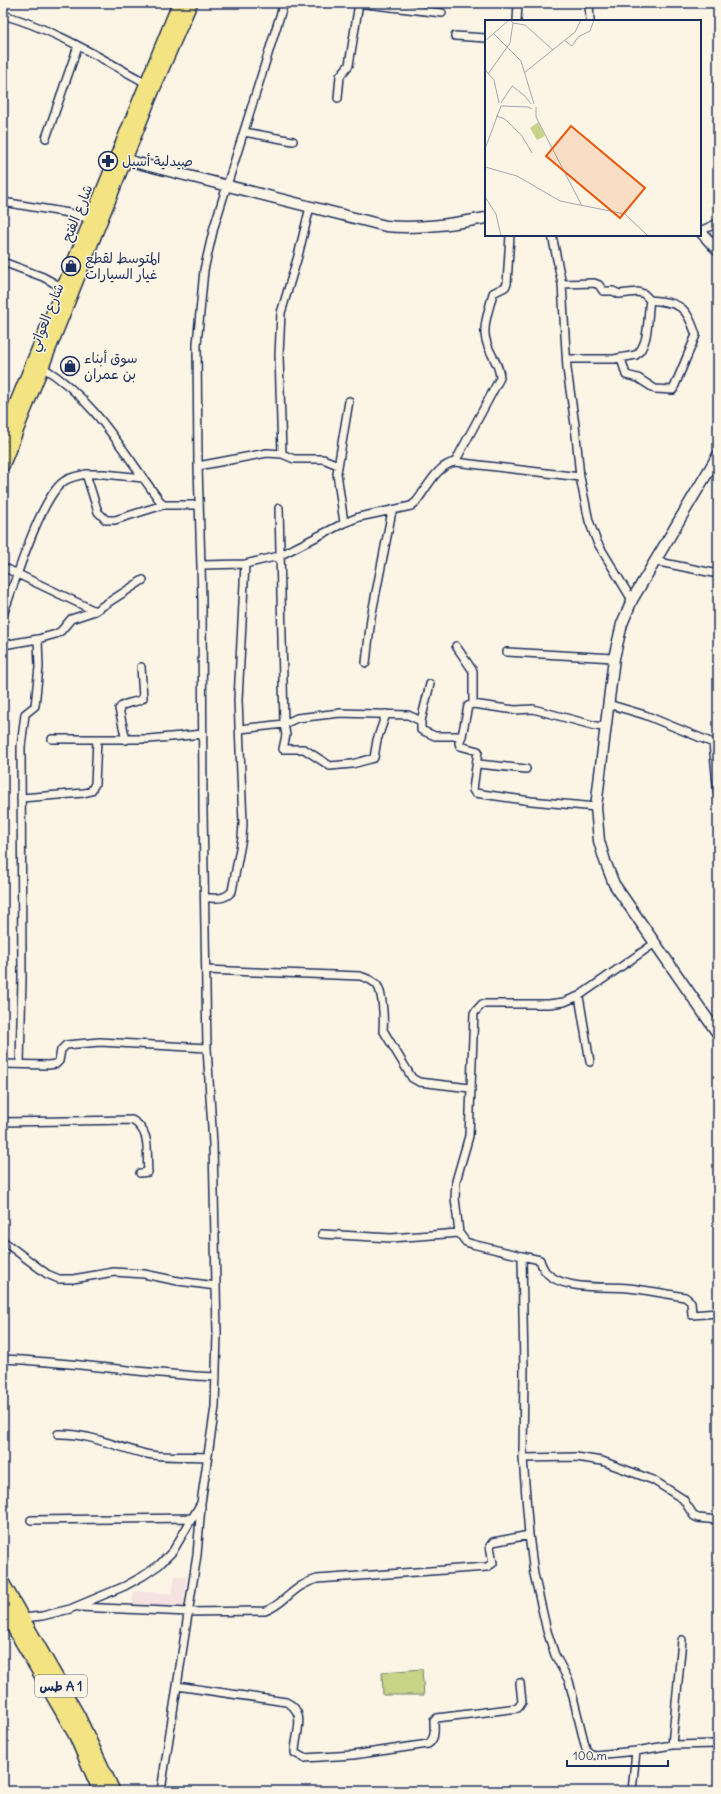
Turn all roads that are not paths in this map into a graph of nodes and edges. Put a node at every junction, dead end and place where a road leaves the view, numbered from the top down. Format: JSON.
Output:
{"nodes":[{"id":1,"x":179,"y":3,"type":"edge"},
{"id":2,"x":191,"y":3,"type":"edge"},
{"id":3,"x":284,"y":3,"type":"edge"},
{"id":4,"x":358,"y":3,"type":"edge"},
{"id":5,"x":518,"y":3,"type":"edge"},
{"id":6,"x":589,"y":3,"type":"edge"},
{"id":7,"x":442,"y":13,"type":"dead end"},
{"id":8,"x":3,"y":15,"type":"edge"},
{"id":9,"x":518,"y":20,"type":"edge"},
{"id":10,"x":590,"y":20,"type":"edge"},
{"id":11,"x":455,"y":36,"type":"dead end"},
{"id":12,"x":485,"y":38,"type":"edge"},
{"id":13,"x":78,"y":46,"type":"junction"},
{"id":14,"x":146,"y":83,"type":"junction"},
{"id":15,"x":338,"y":98,"type":"dead end"},
{"id":16,"x":244,"y":132,"type":"junction"},
{"id":17,"x":46,"y":138,"type":"dead end"},
{"id":18,"x":293,"y":142,"type":"dead end"},
{"id":19,"x":121,"y":158,"type":"junction"},
{"id":20,"x":228,"y":185,"type":"junction"},
{"id":21,"x":3,"y":202,"type":"edge"},
{"id":22,"x":310,"y":207,"type":"junction"},
{"id":23,"x":485,"y":218,"type":"edge"},
{"id":24,"x":91,"y":219,"type":"junction"},
{"id":25,"x":718,"y":223,"type":"edge"},
{"id":26,"x":701,"y":231,"type":"edge"},
{"id":27,"x":701,"y":232,"type":"edge"},
{"id":28,"x":510,"y":236,"type":"edge"},
{"id":29,"x":552,"y":236,"type":"edge"},
{"id":30,"x":718,"y":251,"type":"edge"},
{"id":31,"x":3,"y":262,"type":"edge"},
{"id":32,"x":562,"y":284,"type":"junction"},
{"id":33,"x":68,"y":290,"type":"junction"},
{"id":34,"x":650,"y":300,"type":"junction"},
{"id":35,"x":621,"y":358,"type":"junction"},
{"id":36,"x":567,"y":359,"type":"junction"},
{"id":37,"x":42,"y":367,"type":"junction"},
{"id":38,"x":349,"y":401,"type":"dead end"},
{"id":39,"x":3,"y":435,"type":"edge"},
{"id":40,"x":282,"y":454,"type":"junction"},
{"id":41,"x":718,"y":455,"type":"edge"},
{"id":42,"x":455,"y":462,"type":"junction"},
{"id":43,"x":3,"y":465,"type":"edge"},
{"id":44,"x":338,"y":465,"type":"junction"},
{"id":45,"x":198,"y":466,"type":"junction"},
{"id":46,"x":86,"y":474,"type":"junction"},
{"id":47,"x":143,"y":478,"type":"junction"},
{"id":48,"x":580,"y":478,"type":"junction"},
{"id":49,"x":163,"y":505,"type":"junction"},
{"id":50,"x":199,"y":505,"type":"junction"},
{"id":51,"x":279,"y":508,"type":"dead end"},
{"id":52,"x":392,"y":511,"type":"junction"},
{"id":53,"x":344,"y":523,"type":"junction"},
{"id":54,"x":279,"y":556,"type":"junction"},
{"id":55,"x":654,"y":561,"type":"junction"},
{"id":56,"x":245,"y":564,"type":"junction"},
{"id":57,"x":201,"y":565,"type":"junction"},
{"id":58,"x":3,"y":567,"type":"edge"},
{"id":59,"x":718,"y":574,"type":"edge"},
{"id":60,"x":18,"y":575,"type":"junction"},
{"id":61,"x":143,"y":580,"type":"dead end"},
{"id":62,"x":632,"y":600,"type":"junction"},
{"id":63,"x":95,"y":611,"type":"junction"},
{"id":64,"x":3,"y":615,"type":"edge"},
{"id":65,"x":38,"y":639,"type":"junction"},
{"id":66,"x":3,"y":645,"type":"edge"},
{"id":67,"x":456,"y":646,"type":"dead end"},
{"id":68,"x":506,"y":652,"type":"dead end"},
{"id":69,"x":614,"y":658,"type":"junction"},
{"id":70,"x":366,"y":663,"type":"dead end"},
{"id":71,"x":141,"y":667,"type":"dead end"},
{"id":72,"x":430,"y":684,"type":"dead end"},
{"id":73,"x":473,"y":704,"type":"junction"},
{"id":74,"x":608,"y":704,"type":"junction"},
{"id":75,"x":386,"y":714,"type":"junction"},
{"id":76,"x":421,"y":721,"type":"junction"},
{"id":77,"x":284,"y":724,"type":"junction"},
{"id":78,"x":605,"y":727,"type":"junction"},
{"id":79,"x":240,"y":729,"type":"junction"},
{"id":80,"x":203,"y":734,"type":"junction"},
{"id":81,"x":462,"y":736,"type":"junction"},
{"id":82,"x":52,"y":740,"type":"dead end"},
{"id":83,"x":97,"y":740,"type":"junction"},
{"id":84,"x":126,"y":740,"type":"junction"},
{"id":85,"x":715,"y":742,"type":"edge"},
{"id":86,"x":478,"y":764,"type":"junction"},
{"id":87,"x":526,"y":769,"type":"dead end"},
{"id":88,"x":718,"y":793,"type":"edge"},
{"id":89,"x":21,"y":798,"type":"junction"},
{"id":90,"x":596,"y":807,"type":"junction"},
{"id":91,"x":205,"y":898,"type":"junction"},
{"id":92,"x":656,"y":943,"type":"junction"},
{"id":93,"x":206,"y":970,"type":"junction"},
{"id":94,"x":579,"y":996,"type":"junction"},
{"id":95,"x":718,"y":1034,"type":"edge"},
{"id":96,"x":207,"y":1048,"type":"junction"},
{"id":97,"x":590,"y":1062,"type":"dead end"},
{"id":98,"x":3,"y":1064,"type":"edge"},
{"id":99,"x":20,"y":1064,"type":"junction"},
{"id":100,"x":470,"y":1088,"type":"junction"},
{"id":101,"x":3,"y":1122,"type":"edge"},
{"id":102,"x":140,"y":1173,"type":"dead end"},
{"id":103,"x":459,"y":1233,"type":"junction"},
{"id":104,"x":322,"y":1234,"type":"dead end"},
{"id":105,"x":3,"y":1241,"type":"edge"},
{"id":106,"x":522,"y":1256,"type":"junction"},
{"id":107,"x":216,"y":1286,"type":"junction"},
{"id":108,"x":718,"y":1313,"type":"edge"},
{"id":109,"x":3,"y":1359,"type":"edge"},
{"id":110,"x":216,"y":1377,"type":"junction"},
{"id":111,"x":58,"y":1434,"type":"dead end"},
{"id":112,"x":207,"y":1456,"type":"junction"},
{"id":113,"x":523,"y":1458,"type":"junction"},
{"id":114,"x":201,"y":1503,"type":"junction"},
{"id":115,"x":193,"y":1518,"type":"junction"},
{"id":116,"x":30,"y":1520,"type":"dead end"},
{"id":117,"x":718,"y":1520,"type":"edge"},
{"id":118,"x":529,"y":1535,"type":"junction"},
{"id":119,"x":3,"y":1584,"type":"edge"},
{"id":120,"x":74,"y":1607,"type":"junction"},
{"id":121,"x":3,"y":1609,"type":"edge"},
{"id":122,"x":188,"y":1612,"type":"junction"},
{"id":123,"x":23,"y":1618,"type":"junction"},
{"id":124,"x":682,"y":1640,"type":"dead end"},
{"id":125,"x":520,"y":1683,"type":"dead end"},
{"id":126,"x":177,"y":1686,"type":"junction"},
{"id":127,"x":718,"y":1744,"type":"edge"},
{"id":128,"x":672,"y":1746,"type":"junction"},
{"id":129,"x":636,"y":1751,"type":"junction"},
{"id":130,"x":100,"y":1791,"type":"edge"},
{"id":131,"x":113,"y":1791,"type":"edge"},
{"id":132,"x":161,"y":1791,"type":"edge"},
{"id":133,"x":632,"y":1791,"type":"edge"}],
"edges":[{"from":1,"to":14,"type":"main road","name":"شارع الفتح"},
{"from":2,"to":19,"type":"main road","name":"شارع العواتي"},
{"from":3,"to":16,"type":"street"},
{"from":4,"to":7,"type":"street"},
{"from":4,"to":15,"type":"street"},
{"from":5,"to":9,"type":"street"},
{"from":6,"to":10,"type":"street"},
{"from":8,"to":13,"type":"street"},
{"from":11,"to":12,"type":"street"},
{"from":13,"to":14,"type":"street"},
{"from":13,"to":17,"type":"street"},
{"from":14,"to":19,"type":"main road","name":"شارع الفتح"},
{"from":16,"to":18,"type":"street"},
{"from":16,"to":20,"type":"street"},
{"from":19,"to":20,"type":"street"},
{"from":19,"to":24,"type":"main road","name":"شارع الفتح"},
{"from":19,"to":33,"type":"main road","name":"شارع العواتي"},
{"from":20,"to":22,"type":"street"},
{"from":20,"to":45,"type":"street"},
{"from":21,"to":24,"type":"street"},
{"from":22,"to":23,"type":"street"},
{"from":22,"to":40,"type":"street"},
{"from":24,"to":33,"type":"main road","name":"شارع الفتح"},
{"from":25,"to":26,"type":"street"},
{"from":27,"to":30,"type":"street"},
{"from":28,"to":42,"type":"street"},
{"from":29,"to":32,"type":"street"},
{"from":31,"to":33,"type":"street"},
{"from":32,"to":34,"type":"street"},
{"from":32,"to":36,"type":"street"},
{"from":33,"to":37,"type":"main road","name":"شارع العواتي"},
{"from":33,"to":39,"type":"main road","name":"شارع الفتح"},
{"from":34,"to":35,"type":"street"},
{"from":34,"to":35,"type":"street"},
{"from":35,"to":36,"type":"street"},
{"from":36,"to":48,"type":"street"},
{"from":37,"to":43,"type":"main road","name":"شارع العواتي"},
{"from":37,"to":47,"type":"street"},
{"from":38,"to":44,"type":"street"},
{"from":40,"to":44,"type":"street"},
{"from":40,"to":45,"type":"street"},
{"from":41,"to":55,"type":"street"},
{"from":42,"to":48,"type":"street"},
{"from":42,"to":52,"type":"street"},
{"from":44,"to":53,"type":"street"},
{"from":45,"to":50,"type":"street"},
{"from":46,"to":47,"type":"street"},
{"from":46,"to":49,"type":"street"},
{"from":46,"to":60,"type":"street"},
{"from":47,"to":49,"type":"street"},
{"from":48,"to":62,"type":"street"},
{"from":49,"to":50,"type":"street"},
{"from":50,"to":57,"type":"street"},
{"from":51,"to":54,"type":"street"},
{"from":52,"to":53,"type":"street"},
{"from":52,"to":70,"type":"street"},
{"from":53,"to":54,"type":"street"},
{"from":54,"to":56,"type":"street"},
{"from":54,"to":77,"type":"street"},
{"from":55,"to":59,"type":"street"},
{"from":55,"to":62,"type":"street"},
{"from":56,"to":57,"type":"street"},
{"from":56,"to":79,"type":"street"},
{"from":57,"to":80,"type":"street"},
{"from":58,"to":60,"type":"street"},
{"from":60,"to":63,"type":"street"},
{"from":60,"to":64,"type":"street"},
{"from":61,"to":63,"type":"street"},
{"from":62,"to":69,"type":"street"},
{"from":63,"to":65,"type":"street"},
{"from":65,"to":66,"type":"street"},
{"from":65,"to":89,"type":"street"},
{"from":67,"to":73,"type":"street"},
{"from":68,"to":69,"type":"street"},
{"from":69,"to":74,"type":"street"},
{"from":71,"to":84,"type":"street"},
{"from":72,"to":76,"type":"street"},
{"from":73,"to":78,"type":"street"},
{"from":73,"to":81,"type":"street"},
{"from":74,"to":78,"type":"street"},
{"from":74,"to":85,"type":"street"},
{"from":75,"to":76,"type":"street"},
{"from":75,"to":77,"type":"street"},
{"from":75,"to":77,"type":"street"},
{"from":76,"to":81,"type":"street"},
{"from":77,"to":79,"type":"street"},
{"from":78,"to":90,"type":"street"},
{"from":79,"to":91,"type":"street"},
{"from":80,"to":84,"type":"street"},
{"from":80,"to":91,"type":"street"},
{"from":81,"to":86,"type":"street"},
{"from":82,"to":83,"type":"street"},
{"from":83,"to":84,"type":"street"},
{"from":83,"to":89,"type":"street"},
{"from":85,"to":88,"type":"street"},
{"from":86,"to":87,"type":"street"},
{"from":86,"to":90,"type":"street"},
{"from":89,"to":99,"type":"street"},
{"from":90,"to":92,"type":"street"},
{"from":91,"to":93,"type":"street"},
{"from":92,"to":94,"type":"street"},
{"from":92,"to":95,"type":"street"},
{"from":93,"to":96,"type":"street"},
{"from":93,"to":100,"type":"street"},
{"from":94,"to":97,"type":"street"},
{"from":94,"to":100,"type":"street"},
{"from":96,"to":99,"type":"street"},
{"from":96,"to":107,"type":"street"},
{"from":98,"to":99,"type":"street"},
{"from":100,"to":103,"type":"street"},
{"from":101,"to":102,"type":"street"},
{"from":103,"to":104,"type":"street"},
{"from":103,"to":106,"type":"street"},
{"from":105,"to":107,"type":"street"},
{"from":106,"to":108,"type":"street"},
{"from":106,"to":113,"type":"street"},
{"from":107,"to":110,"type":"street"},
{"from":109,"to":110,"type":"street"},
{"from":110,"to":112,"type":"street"},
{"from":111,"to":112,"type":"street"},
{"from":112,"to":114,"type":"street"},
{"from":113,"to":117,"type":"street"},
{"from":113,"to":118,"type":"street"},
{"from":114,"to":115,"type":"street"},
{"from":114,"to":122,"type":"street"},
{"from":115,"to":116,"type":"street"},
{"from":115,"to":120,"type":"street"},
{"from":118,"to":122,"type":"street"},
{"from":118,"to":129,"type":"street"},
{"from":119,"to":123,"type":"highway","number":"طس A 1"},
{"from":120,"to":122,"type":"street"},
{"from":120,"to":123,"type":"street"},
{"from":121,"to":130,"type":"highway","number":"طس A 1"},
{"from":122,"to":126,"type":"street"},
{"from":123,"to":131,"type":"highway","number":"طس A 1"},
{"from":124,"to":128,"type":"street"},
{"from":125,"to":126,"type":"street"},
{"from":126,"to":132,"type":"street"},
{"from":127,"to":128,"type":"street"},
{"from":128,"to":129,"type":"street"},
{"from":129,"to":133,"type":"street"}]}
